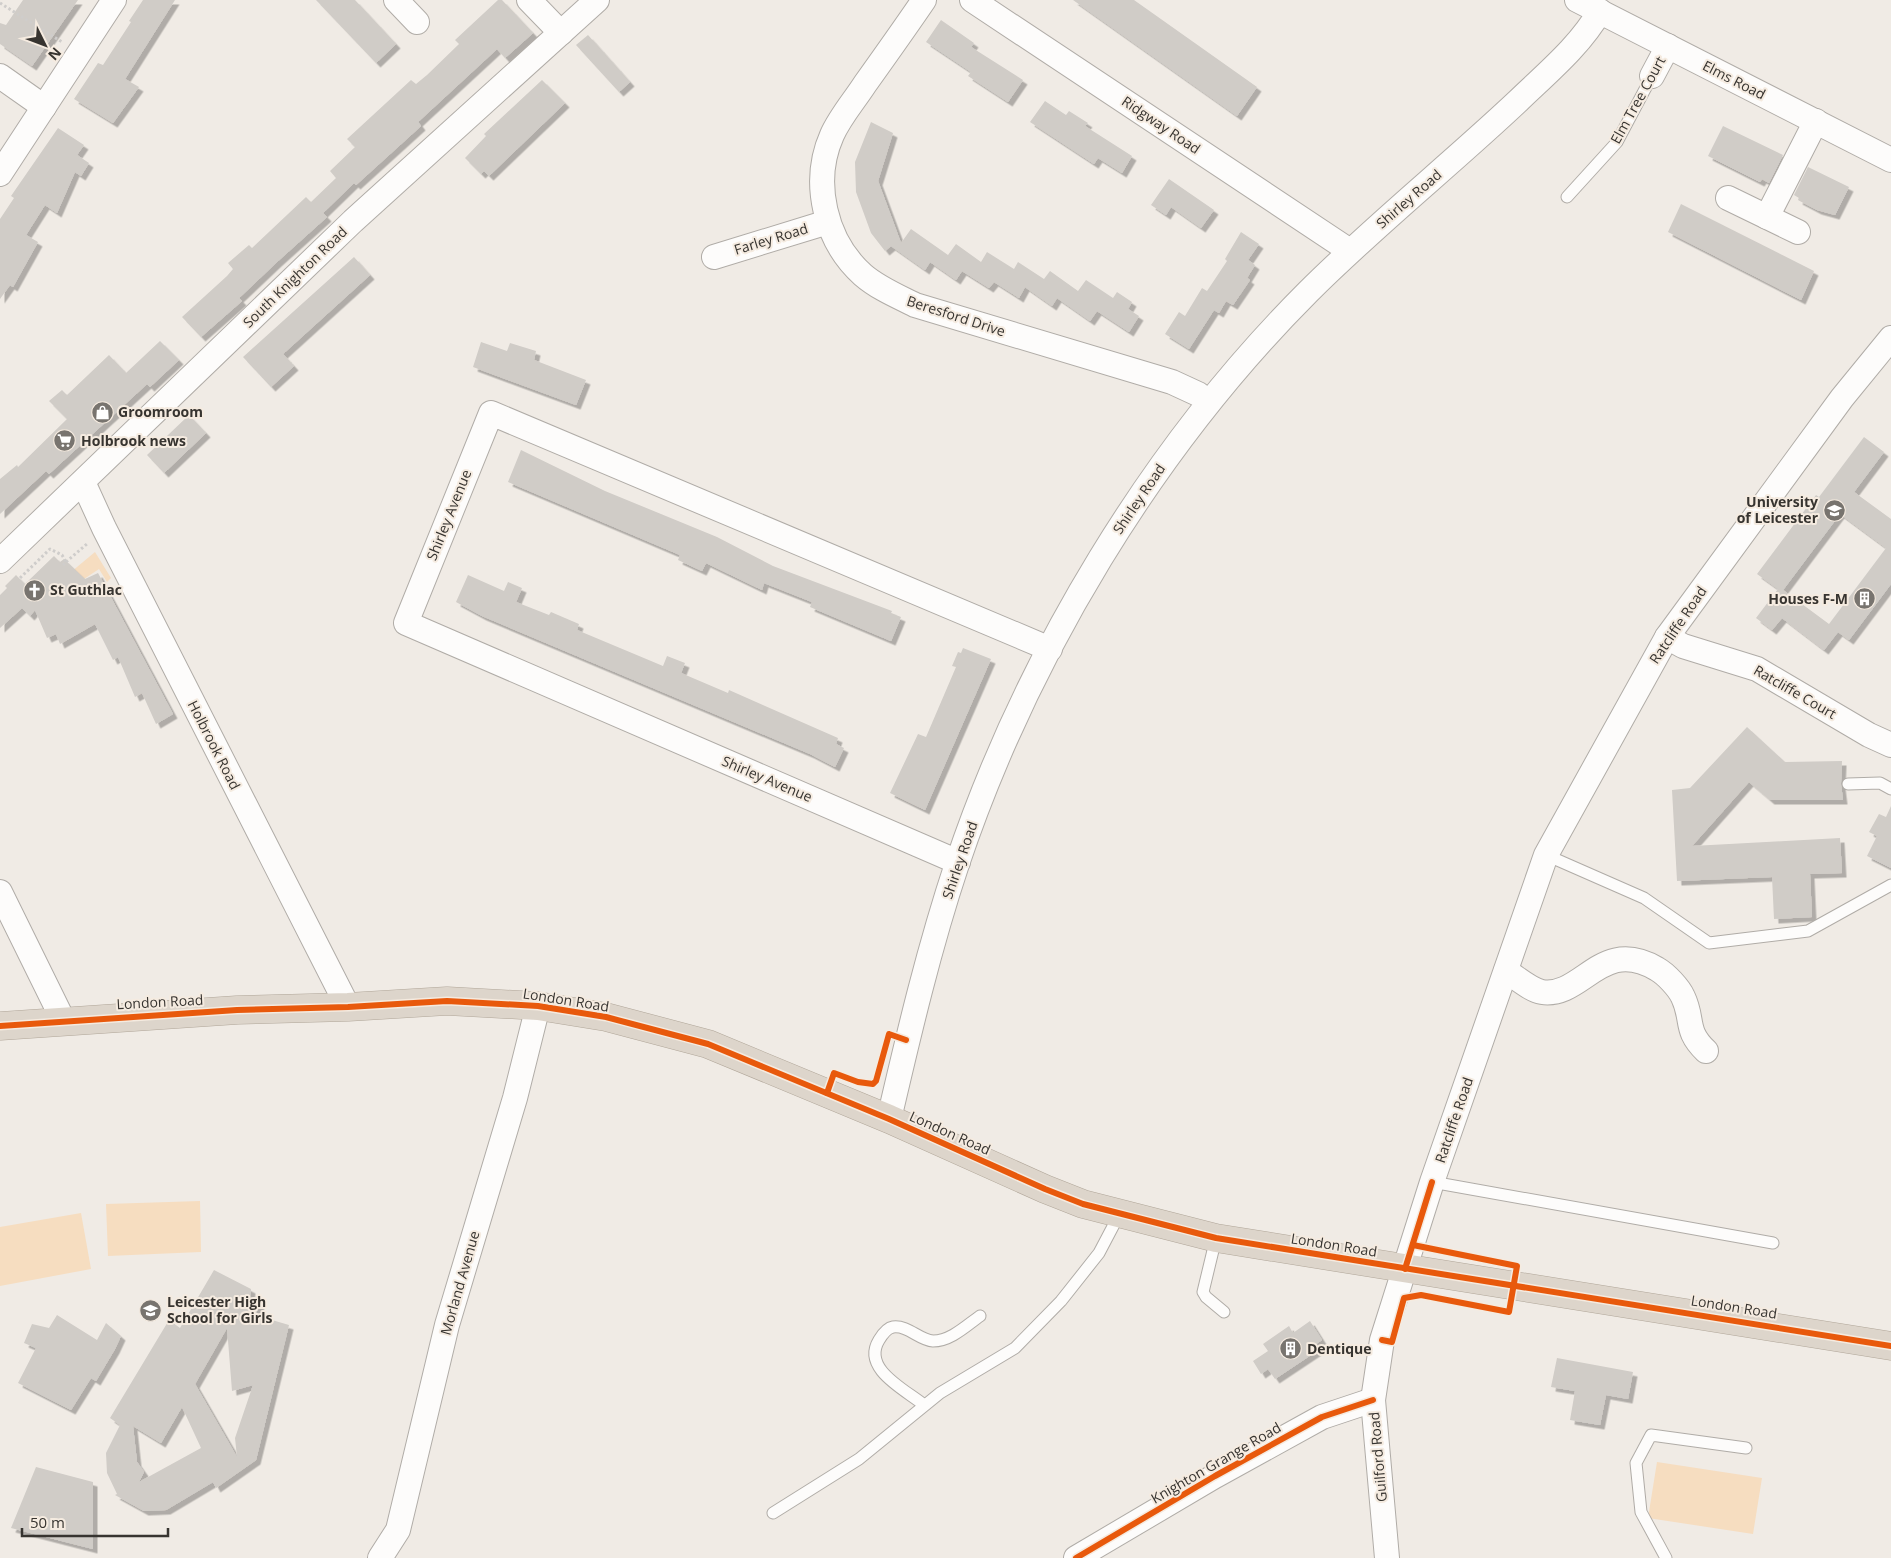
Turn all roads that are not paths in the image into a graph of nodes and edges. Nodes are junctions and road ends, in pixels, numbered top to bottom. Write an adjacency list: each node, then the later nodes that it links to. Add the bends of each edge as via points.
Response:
1 (114, 0): 14 (street)
2 (529, 0): 10 (street)
3 (597, 0): 10 (street, South Knighton Road)
4 (924, 0): 21 (street, Beresford Drive, via 832,136 824,165 823,192)
5 (972, 0): 23 (street, Ridgway Road)
6 (1577, 0): 8 (street, Elms Road)
7 (401, 2): 9 (street)
8 (1600, 11): 11 (street, Elms Road); 23 (street, Shirley Road, via 1591,26 1554,66)
9 (418, 22)
10 (561, 33): 27 (street, South Knighton Road, via 354,221)
11 (1668, 46): 13 (street, Elm Tree Court); 15 (street, Elms Road)
12 (0, 76): 14 (street)
13 (1652, 76): 18 (lane, Elm Tree Court, via 1617,142)
14 (44, 107): 17 (street)
15 (1816, 121): 16 (street, Elms Road); 20 (street)
16 (1891, 160)
17 (0, 174)
18 (1567, 197)
19 (1728, 198): 20 (street)
20 (1767, 217): 22 (street)
21 (828, 222): 24 (street, Farley Road); 26 (street, Beresford Drive, via 844,254 863,275 886,291 916,305 1172,382)
22 (1798, 232)
23 (1350, 251): 26 (street, Shirley Road, via 1269,331)
24 (714, 257)
25 (1891, 338): 29 (street, Ratcliffe Road, via 1842,398)
26 (1208, 402): 30 (street, Shirley Road, via 1123,521)
27 (83, 482): 28 (street, South Knighton Road); 40 (street, Holbrook Road)
28 (0, 561)
29 (1667, 637): 31 (street, Ratcliffe Court, via 1683,646 1758,669 1869,736); 34 (street, Ratcliffe Road)
30 (1050, 650): 35 (street, Shirley Road, via 999,755); 35 (street, Shirley Avenue, via 491,413 406,622)
31 (1891, 745)
32 (1848, 784): 33 (lane, via 1880,783)
33 (1891, 789)
34 (1546, 855): 36 (lane, via 1644,898 1709,944 1808,931); 38 (street, Ratcliffe Road)
35 (958, 862): 44 (street, Shirley Road, via 906,1040)
36 (1891, 885)
37 (0, 892): 41 (street)
38 (1506, 971): 43 (street, via 1540,992 1553,992 1613,960 1631,960 1658,969 1683,996 1690,1028 1696,1042); 45 (street, Ratcliffe Road)
39 (538, 1006): 40 (highway, London Road, via 447,1000); 44 (highway, London Road, via 606,1017 708,1044); 57 (street, Morland Avenue, via 447,1325 398,1530)
40 (348, 1007): 41 (highway, London Road)
41 (63, 1020): 42 (highway, London Road)
42 (0, 1026)
43 (1706, 1051)
44 (889, 1119): 46 (highway, London Road, via 1045,1189)
45 (1432, 1182): 48 (lane); 49 (street, Ratcliffe Road)
46 (1119, 1215): 47 (highway, London Road); 54 (lane, via 1099,1252 1027,1338)
47 (1216, 1238): 49 (highway, London Road); 50 (lane, via 1203,1292)
48 (1773, 1243)
49 (1405, 1269): 52 (highway, London Road); 53 (street, Guilford Road, via 1382,1340)
50 (1224, 1312)
51 (980, 1316): 54 (lane, via 945,1339 932,1341 907,1329 894,1327 879,1340 874,1353 877,1364)
52 (1891, 1346)
53 (1373, 1400): 58 (street, Knighton Grange Road, via 1322,1417); 59 (street, Guilford Road)
54 (924, 1405): 56 (lane, via 859,1459)
55 (1746, 1448): 60 (lane, via 1651,1435 1636,1463 1641,1512)
56 (773, 1513)
57 (380, 1558)
58 (1076, 1558)
59 (1387, 1558)
60 (1666, 1558)

